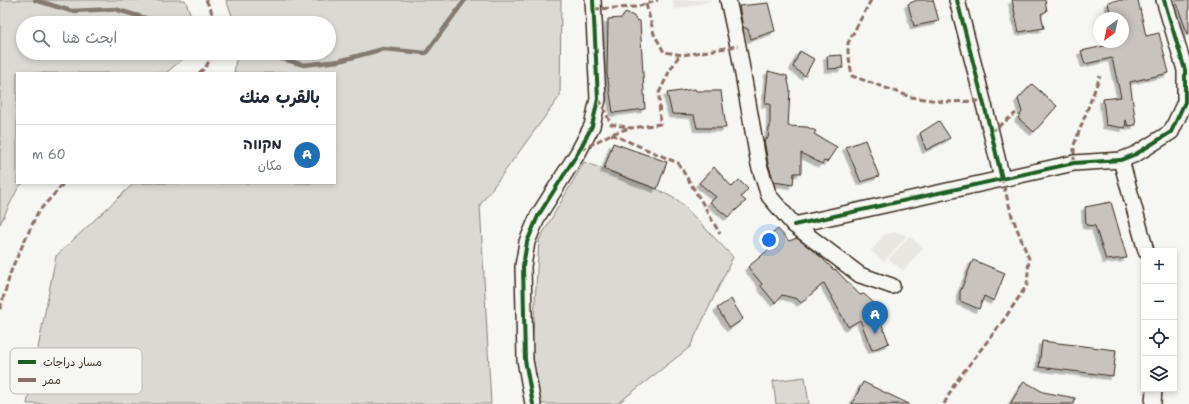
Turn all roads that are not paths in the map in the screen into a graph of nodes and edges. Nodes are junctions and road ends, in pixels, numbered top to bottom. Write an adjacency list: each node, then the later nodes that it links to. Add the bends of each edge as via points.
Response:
1 (593, 0): 11 (street, via 598,98 592,126 538,216 527,242 523,266 525,360)
2 (728, 0): 7 (street, via 759,165 769,196)
3 (957, 0): 6 (street)
4 (1164, 0): 5 (street, via 1185,70 1185,102 1171,132 1136,154)
5 (1121, 160): 6 (street, via 1074,163); 8 (street)
6 (1002, 179): 7 (street)
7 (794, 225): 9 (street, via 860,275)
8 (1145, 248)
9 (892, 286)
10 (1154, 392): 12 (street)
11 (533, 404)
12 (1153, 404)

